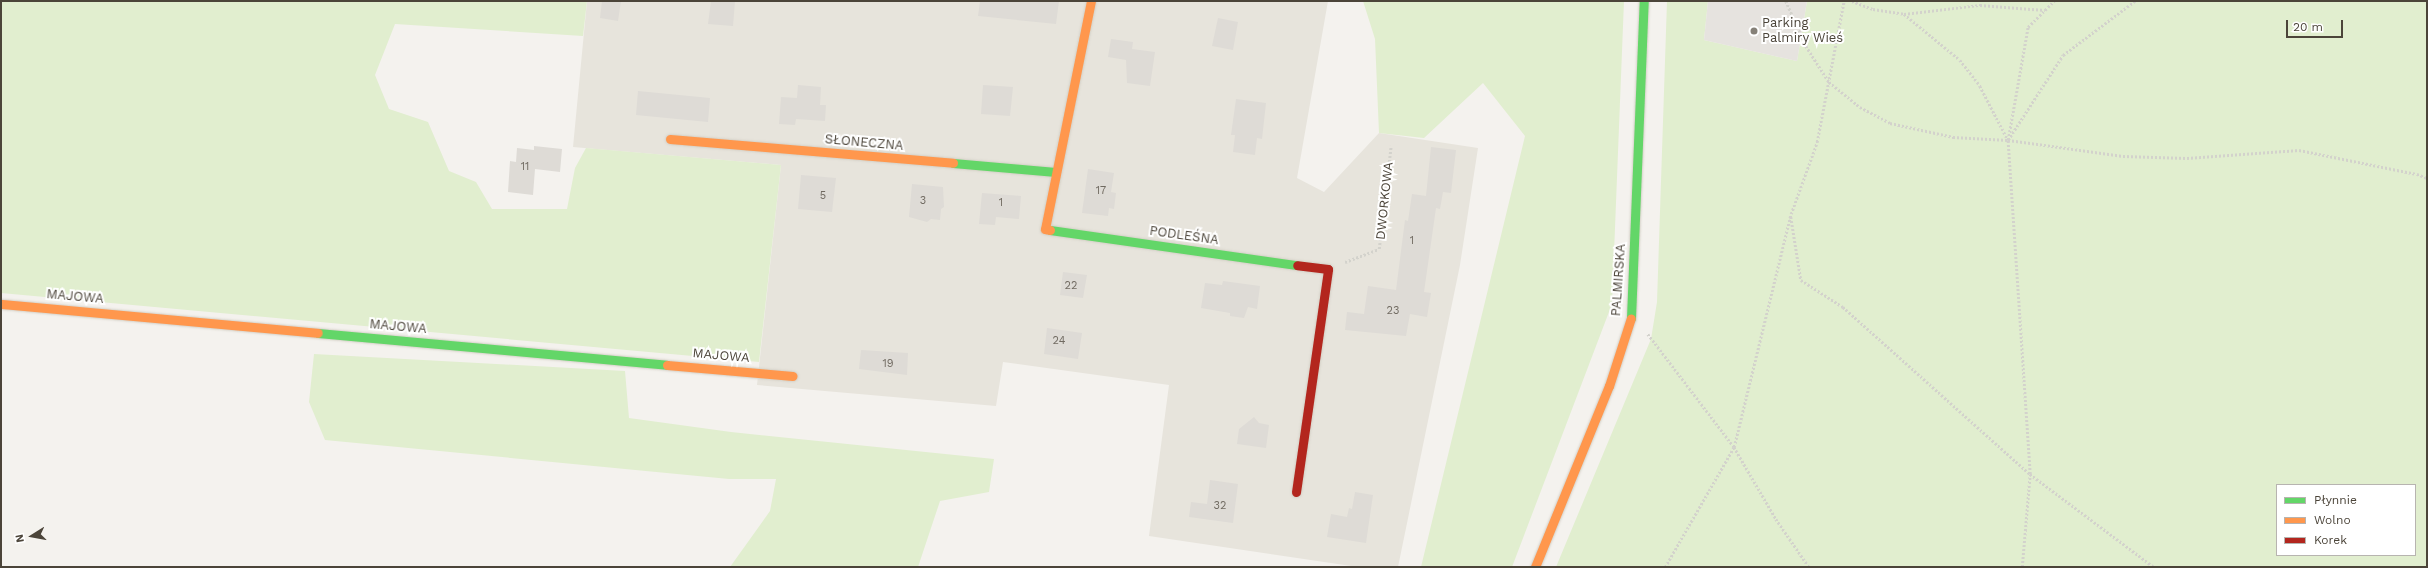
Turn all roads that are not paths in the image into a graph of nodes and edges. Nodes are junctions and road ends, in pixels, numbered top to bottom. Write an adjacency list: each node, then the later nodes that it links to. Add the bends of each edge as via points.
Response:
1 (1091, 1): 4 (street, PODLEŚNA)
2 (1644, 1): 8 (street, PALMIRSKA, via 1633,312 1609,386)
3 (670, 139): 4 (street, SŁONECZNA)
4 (1056, 172): 7 (street, PODLEŚNA, via 1045,229 1328,269)
5 (1, 304): 6 (street, MAJOWA)
6 (793, 376)
7 (1296, 492)
8 (1535, 567)

